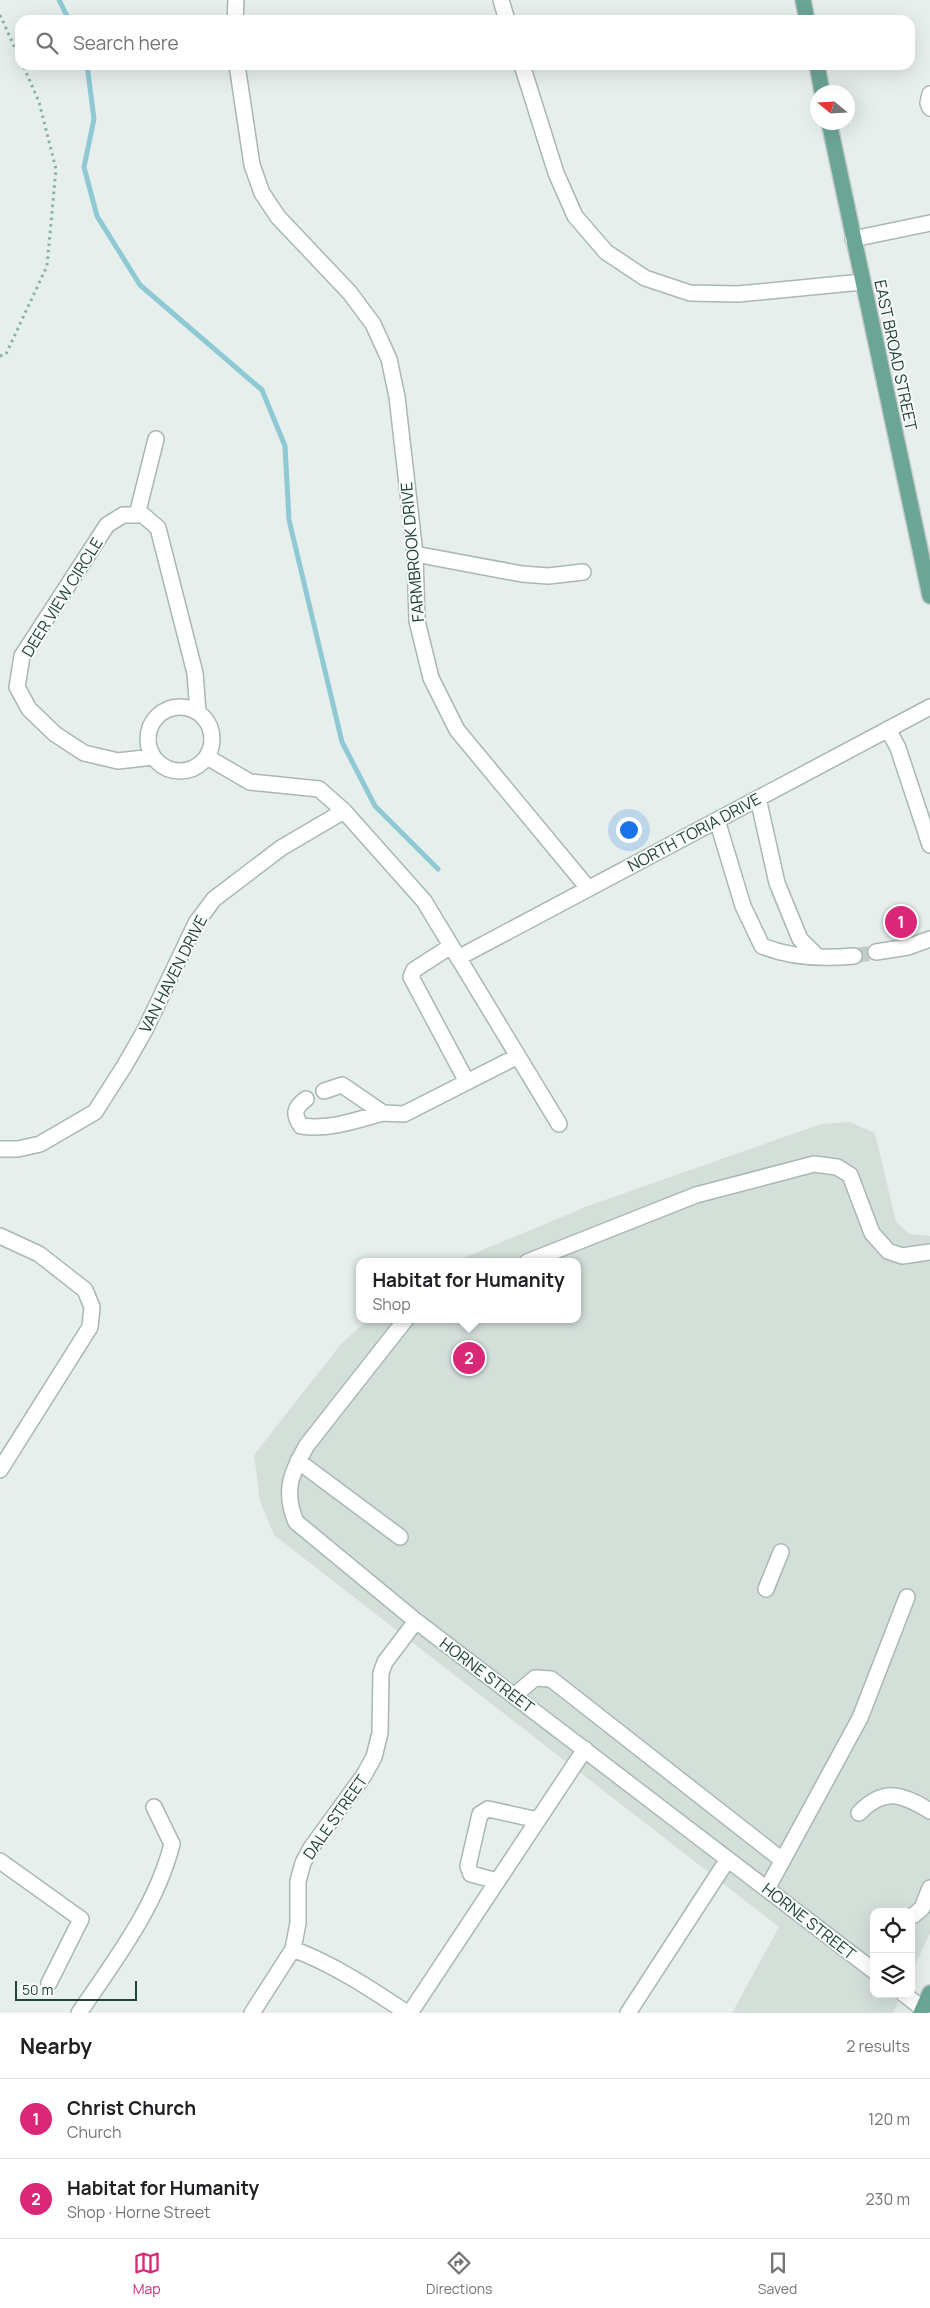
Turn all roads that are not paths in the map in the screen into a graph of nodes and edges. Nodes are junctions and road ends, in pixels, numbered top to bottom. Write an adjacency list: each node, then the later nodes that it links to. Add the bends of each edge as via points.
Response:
1 (236, 0): 4 (street)
2 (501, 0): 5 (street)
3 (803, 0): 6 (main road)
4 (235, 15)
5 (506, 15)
6 (806, 15)
7 (238, 70): 19 (street, FARMBROOK DRIVE, via 252,165 262,193 278,217 350,293 373,324 389,359 397,397)
8 (524, 70): 16 (street, via 556,173 575,216 606,252 645,278 690,293 738,294)
9 (817, 70): 10 (main road)
10 (820, 85)
11 (930, 94): 12 (street)
12 (930, 108)
13 (831, 130): 15 (main road, EAST BROAD STREET)
14 (930, 223): 15 (street)
15 (854, 239): 16 (main road, EAST BROAD STREET)
16 (862, 282): 21 (main road, EAST BROAD STREET)
17 (156, 439): 18 (street)
18 (137, 515): 23 (street, via 143,514 158,528 195,673); 26 (street, DEER VIEW CIRCLE, via 123,515 107,525 22,656 17,687 29,708 55,734 84,752 118,761)
19 (415, 554): 20 (street, via 531,575); 31 (street, FARMBROOK DRIVE, via 417,621 431,678 457,730)
20 (583, 572)
21 (930, 596)
22 (930, 707): 24 (street, NORTH TORIA DRIVE)
23 (198, 712): 25 (street, via 212,733 212,746); 26 (street, via 174,707 153,721 148,733)
24 (888, 729): 27 (street, NORTH TORIA DRIVE); 30 (street, via 898,748)
25 (207, 757): 26 (street, via 198,767 186,771 173,771); 28 (street, via 250,782 319,789)
26 (153, 758)
27 (758, 798): 29 (street, NORTH TORIA DRIVE); 35 (street, via 777,883 800,939)
28 (344, 811): 33 (street, via 424,901); 43 (street, VAN HAVEN DRIVE, via 281,848 214,899 196,924 145,1030 95,1112 40,1144)
29 (717, 820): 31 (street, NORTH TORIA DRIVE); 35 (street, via 743,906 762,946 776,952)
30 (930, 846)
31 (588, 888): 33 (street, NORTH TORIA DRIVE)
32 (930, 939): 34 (street, via 908,947)
33 (454, 952): 37 (street); 38 (street, NORTH TORIA DRIVE, via 414,970 411,977)
34 (876, 952)
35 (817, 956): 36 (street)
36 (854, 956)
37 (518, 1056): 38 (street); 42 (street)
38 (467, 1082): 41 (street, via 404,1114)
39 (324, 1091): 41 (street, via 342,1085)
40 (306, 1099): 41 (street, via 295,1111 295,1118 301,1126 338,1125)
41 (383, 1113)
42 (559, 1124)
43 (0, 1149)
44 (0, 1236): 49 (street, via 39,1254 86,1290 92,1307 90,1328)
45 (930, 1252): 46 (street, via 902,1256 888,1251 872,1233 850,1175 837,1167 814,1164 696,1194)
46 (537, 1258)
47 (403, 1323): 48 (street, HORNE STREET, via 307,1445)
48 (298, 1461): 50 (street); 54 (street, HORNE STREET, via 289,1490 289,1506 296,1522)
49 (0, 1470)
50 (400, 1537)
51 (781, 1552): 52 (street)
52 (766, 1589)
53 (907, 1597): 62 (street, via 860,1718)
54 (416, 1621): 55 (street, HORNE STREET); 68 (street, DALE STREET, via 380,1673 380,1733 374,1757 310,1848 303,1863 298,1881 298,1923)
55 (515, 1695): 56 (street, HORNE STREET); 62 (street, via 534,1678 551,1679)
56 (585, 1749): 60 (street); 61 (street, HORNE STREET)
57 (154, 1807): 74 (street, via 172,1844 168,1863 157,1891 135,1929)
58 (930, 1811): 59 (street, via 891,1795 870,1801)
59 (859, 1813)
60 (538, 1820): 64 (street); 64 (street, via 488,1809 480,1814 468,1866 471,1874)
61 (728, 1859): 66 (street, HORNE STREET); 77 (street)
62 (782, 1860): 66 (street)
63 (0, 1861): 70 (street, via 81,1919)
64 (497, 1881): 76 (street)
65 (930, 1888): 67 (street, via 922,1908)
66 (767, 1889): 69 (street, HORNE STREET)
67 (915, 1914)
68 (293, 1949): 75 (street, DALE STREET); 76 (street, via 319,1959)
69 (870, 1968)
70 (49, 1983)
71 (930, 1993): 73 (main road)
72 (908, 1998): 73 (street)
73 (922, 2011)
74 (79, 2013)
75 (252, 2013)
76 (409, 2013)
77 (628, 2013)

